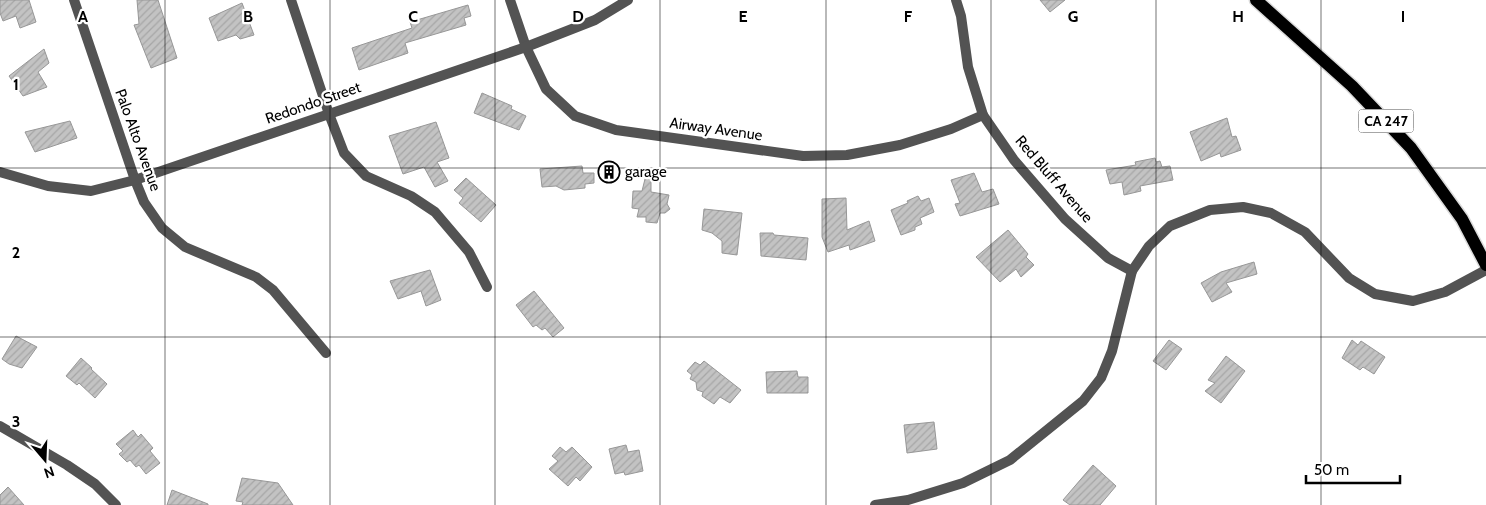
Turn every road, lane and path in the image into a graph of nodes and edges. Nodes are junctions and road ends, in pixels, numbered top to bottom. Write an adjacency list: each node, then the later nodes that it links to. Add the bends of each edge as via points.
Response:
1 (74, 0): 11 (street, Palo Alto Avenue)
2 (291, 0): 8 (street)
3 (510, 0): 7 (street, Airway Avenue)
4 (628, 0): 7 (street, Redondo Street, via 595,20)
5 (956, 0): 9 (street, Red Bluff Avenue, via 968,67)
6 (1256, 0): 12 (main road, CA 247, via 1352,86 1411,148 1462,219)
7 (526, 47): 8 (street, Redondo Street); 9 (street, Airway Avenue, via 546,89 576,116 616,130 804,156 847,155 900,145)
8 (329, 114): 11 (street, Redondo Street); 15 (street, via 344,153 366,176 411,196 435,212 469,252)
9 (983, 115): 14 (street, Red Bluff Avenue, via 1014,160 1065,219 1108,258)
10 (0, 172): 11 (street, Redondo Street, via 48,186 91,192)
11 (134, 180): 16 (street, Palo Alto Avenue, via 162,228 185,247 256,277 273,290)
12 (1486, 265)
13 (1486, 270): 14 (street, via 1445,292 1412,301 1375,294 1349,278 1305,232 1271,213 1243,207 1210,210 1170,226 1149,246)
14 (1132, 271): 19 (street, via 1112,352 1101,378 1083,401 1002,464 963,483 908,500)
15 (487, 287)
16 (326, 353)
17 (0, 426): 18 (street, via 88,479)
18 (116, 505)
19 (875, 505)

